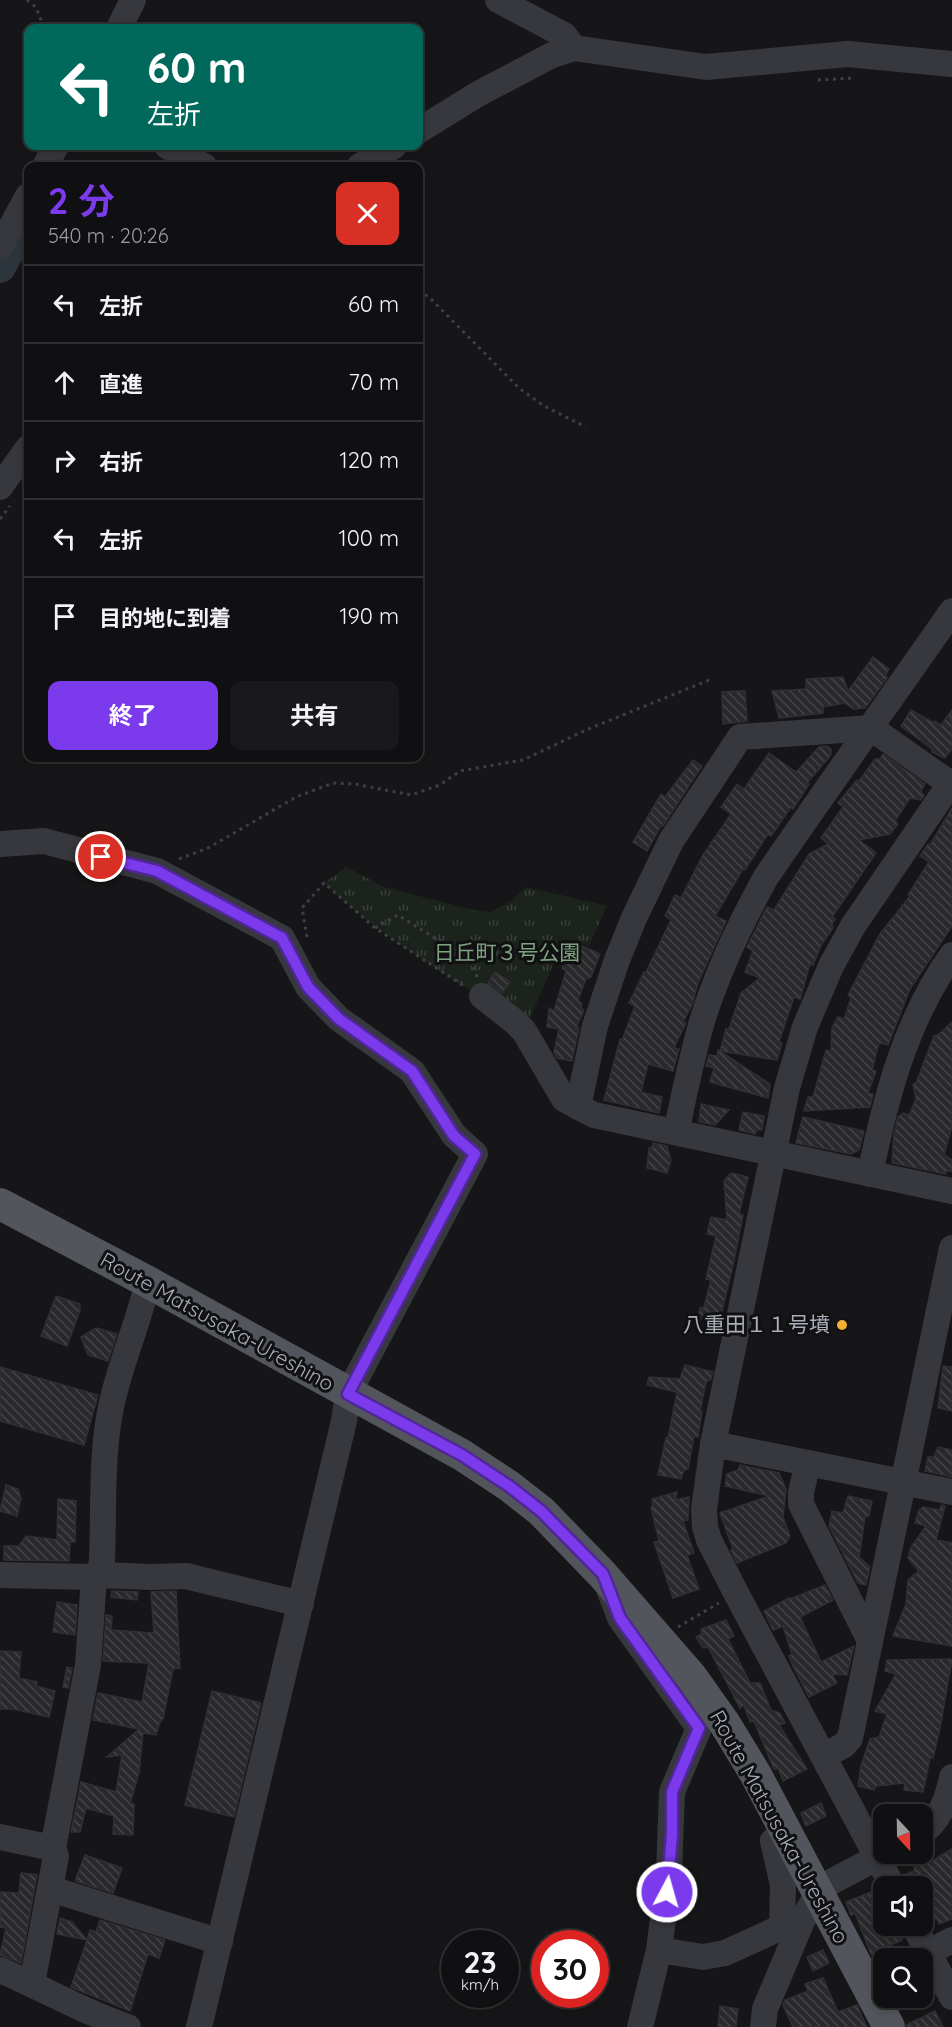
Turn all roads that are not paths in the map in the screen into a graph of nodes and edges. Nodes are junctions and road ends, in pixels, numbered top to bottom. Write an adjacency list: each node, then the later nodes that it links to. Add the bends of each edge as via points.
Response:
1 (134, 0): 3 (street)
2 (498, 0): 4 (street, via 564,35)
3 (121, 24)
4 (574, 48): 5 (street, via 706,67 848,54); 6 (street, via 510,77)
5 (952, 64)
6 (423, 127)
7 (174, 150): 9 (street)
8 (387, 150): 10 (street)
9 (197, 162)
10 (367, 162)
11 (24, 203): 12 (street)
12 (0, 247)
13 (24, 454): 14 (street)
14 (0, 487)
15 (952, 611): 16 (street)
16 (871, 728): 17 (street); 21 (street, via 740,736 671,841 634,918 595,1026); 22 (street, via 766,877 743,920 701,1024)
17 (951, 783): 23 (street, via 853,926 831,966 796,1053)
18 (0, 844): 29 (street, via 44,841 157,871 282,938 308,987 339,1019 412,1071 454,1136 475,1154)
19 (952, 955): 24 (street, via 931,986 906,1042 883,1113)
20 (482, 996): 21 (street, via 524,1031 564,1099)
21 (578, 1107): 22 (street, via 594,1115)
22 (676, 1132): 23 (street)
23 (773, 1153): 24 (street); 30 (street)
24 (870, 1174): 25 (street)
25 (952, 1191)
26 (0, 1204): 28 (main road, Route Matsusaka-Ureshino)
27 (952, 1248): 32 (street)
28 (148, 1282): 29 (main road, Route Matsusaka-Ureshino); 36 (street, via 111,1408 102,1560)
29 (348, 1394): 34 (main road, Route Matsusaka-Ureshino, via 462,1455 509,1486 541,1511); 37 (street)
30 (713, 1444): 31 (street); 39 (street, via 705,1488 705,1527)
31 (808, 1463): 32 (street); 38 (street, via 801,1504)
32 (903, 1481): 33 (street); 38 (street)
33 (952, 1492)
34 (603, 1574): 42 (main road, Route Matsusaka-Ureshino, via 691,1676 718,1714); 51 (street, via 620,1618 699,1728 672,1792 669,1873)
35 (0, 1575): 36 (street)
36 (97, 1576): 37 (street, via 186,1576); 45 (street, via 88,1665)
37 (301, 1604): 50 (street)
38 (870, 1641): 39 (street, via 850,1738)
39 (824, 1756): 44 (street)
40 (952, 1777): 41 (street)
41 (933, 1823)
42 (786, 1832): 48 (main road, Route Matsusaka-Ureshino); 51 (street, via 773,1841 783,1885 783,1927 725,1953 703,1957)
43 (0, 1837): 45 (street)
44 (873, 1843)
45 (53, 1848): 47 (street, via 56,1856)
46 (873, 1859): 48 (street)
47 (51, 1889): 50 (street); 55 (street)
48 (818, 1893): 57 (street, via 802,1921); 61 (main road, Route Matsusaka-Ureshino)
49 (952, 1940): 52 (street)
50 (220, 1942): 59 (street)
51 (659, 1950): 60 (street)
52 (933, 1951)
53 (933, 1961): 56 (street)
54 (0, 1970): 55 (street)
55 (30, 1982): 58 (street)
56 (952, 1998)
57 (767, 2021)
58 (128, 2027)
59 (199, 2027)
60 (640, 2027)
61 (889, 2027)

